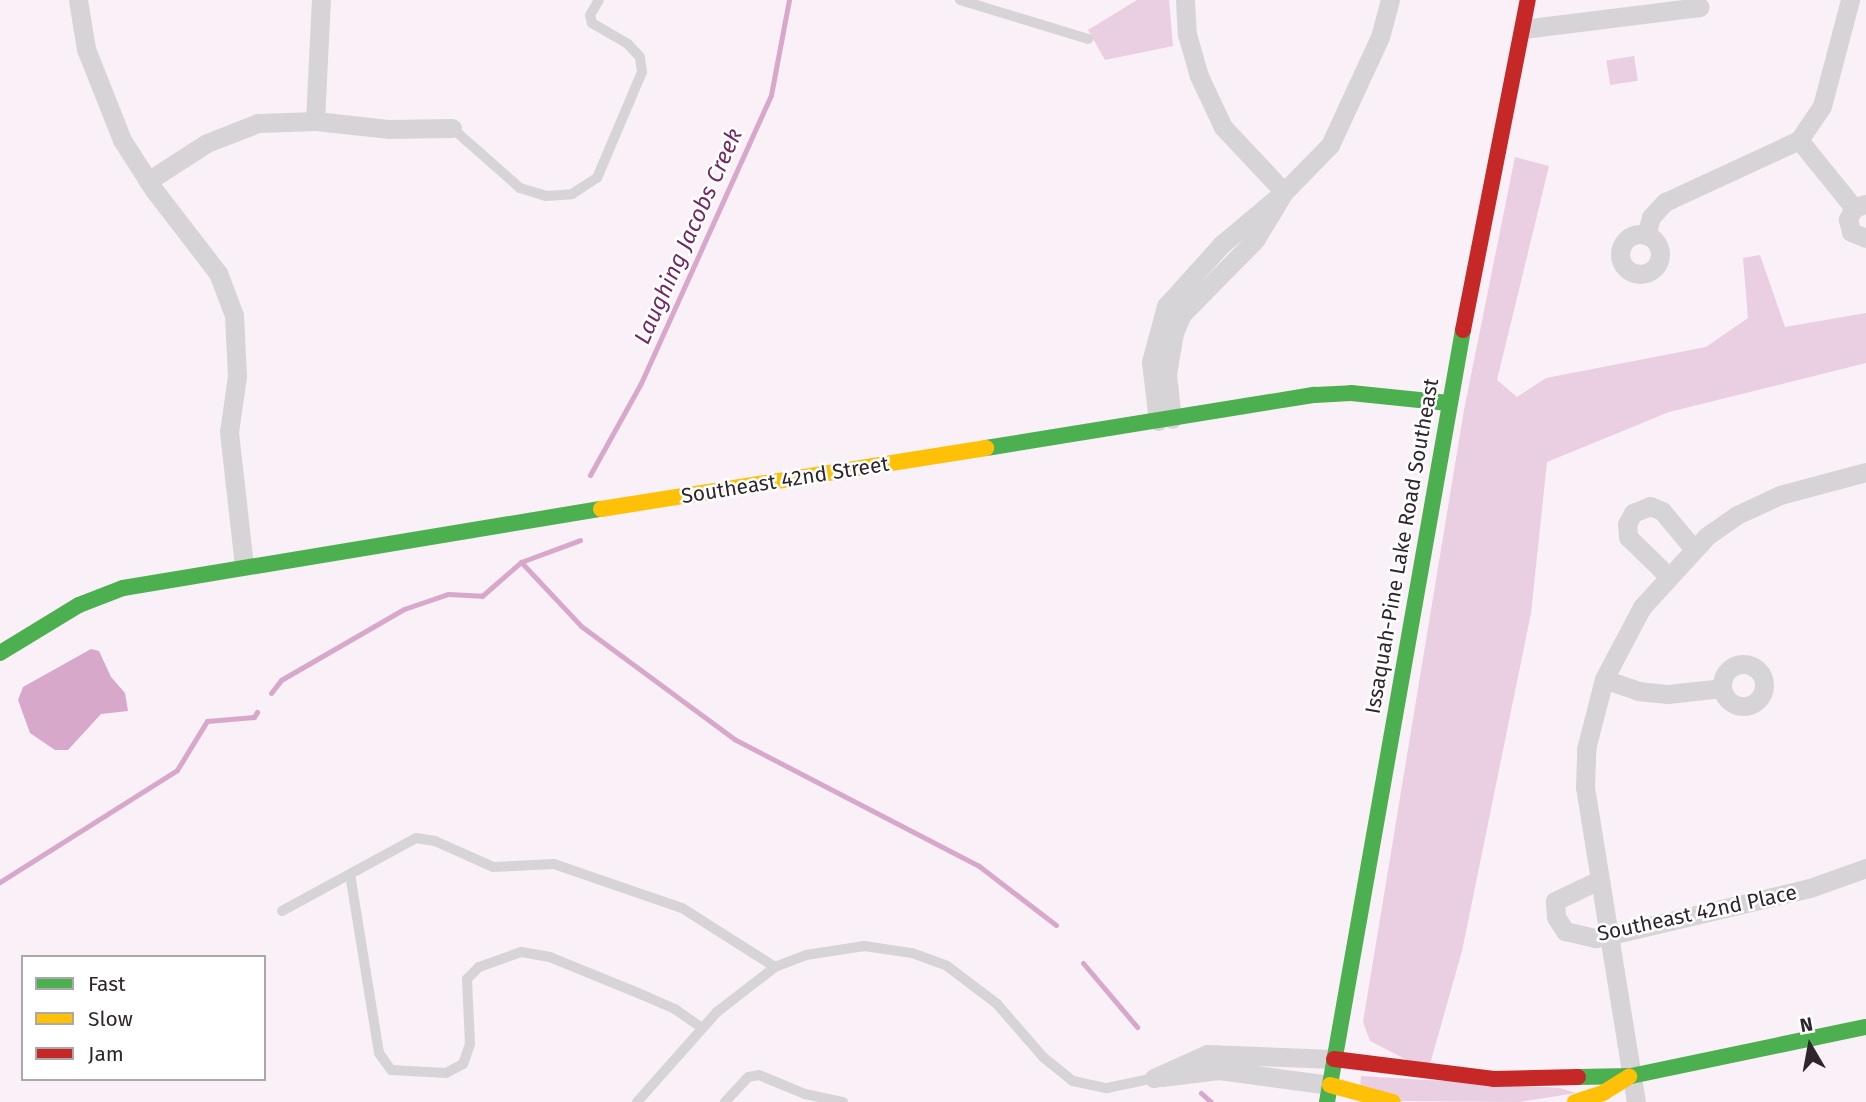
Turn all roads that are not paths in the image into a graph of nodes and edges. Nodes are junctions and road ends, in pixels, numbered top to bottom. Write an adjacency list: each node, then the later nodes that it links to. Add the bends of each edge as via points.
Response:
1 (78, 0): 15 (street, via 86,49 101,94)
2 (321, 0): 12 (street)
3 (598, 0): 13 (lane, via 590,15 592,23 628,44 640,57 642,72 597,178 572,194 546,195 520,188)
4 (960, 0): 11 (lane)
5 (1185, 0): 16 (street, via 1187,34 1199,76 1223,127)
6 (1390, 0): 16 (street, via 1380,37 1330,145)
7 (1528, 0): 10 (street, Issaquah-Pine Lake Road Southeast)
8 (1850, 0): 14 (street, via 1822,106)
9 (1700, 7): 10 (street)
10 (1523, 29): 20 (street, Issaquah-Pine Lake Road Southeast)
11 (1088, 39)
12 (315, 121): 13 (street, via 388,129); 15 (street, via 258,123 237,129)
13 (452, 128)
14 (1799, 140): 17 (street); 18 (street, via 1665,202 1651,218)
15 (148, 181): 24 (street, via 218,274 234,315 237,376 229,432)
16 (1284, 192): 21 (street, via 1222,244 1166,306 1151,362)
17 (1860, 206): 19 (street, via 1848,226 1856,237)
18 (1646, 235)
19 (1866, 239)
20 (1448, 403): 21 (street, Southeast 42nd Street, via 1351,393 1315,395); 37 (street, Issaquah-Pine Lake Road Southeast)
21 (1165, 420): 24 (street, Southeast 42nd Street)
22 (1866, 472): 23 (street, via 1780,495 1737,514)
23 (1687, 554): 25 (street); 25 (street, via 1662,510 1650,506 1633,513 1627,524 1628,537)
24 (244, 566): 26 (street, Southeast 42nd Street, via 122,588 79,605)
25 (1667, 575): 27 (street, via 1637,616)
26 (0, 653)
27 (1604, 679): 28 (street, via 1638,691 1668,694); 31 (street, via 1586,762)
28 (1722, 688)
29 (1866, 868): 33 (street, Southeast 42nd Place, via 1810,888)
30 (350, 874): 32 (lane); 34 (lane, via 416,838 435,841 493,867 554,864 682,908); 36 (lane, via 379,1053 391,1070 446,1073 463,1064 470,1044 467,979 479,967 520,953 550,957 638,993 675,1009)
31 (1599, 880): 33 (street); 33 (street, Southeast 42nd Place, via 1561,896 1554,908 1565,931 1597,938)
32 (282, 911)
33 (1611, 935): 38 (street)
34 (775, 967): 36 (lane); 39 (lane, via 836,948 864,946 912,953 947,966 978,987 1043,1057 1073,1081 1107,1088)
35 (1866, 1027): 38 (street)
36 (702, 1028): 41 (lane)
37 (1334, 1059): 38 (street, via 1494,1079); 39 (street, via 1207,1054); 40 (street, Issaquah-Pine Lake Road Southeast)
38 (1638, 1074): 45 (street); 46 (street); 47 (street)
39 (1154, 1078): 40 (street, via 1219,1070 1290,1081)
40 (1329, 1094): 44 (street)
41 (638, 1102)
42 (724, 1102): 43 (lane, via 748,1077 759,1074 805,1094)
43 (843, 1102)
44 (1393, 1102)
45 (1575, 1102)
46 (1636, 1102)
47 (1649, 1102)

